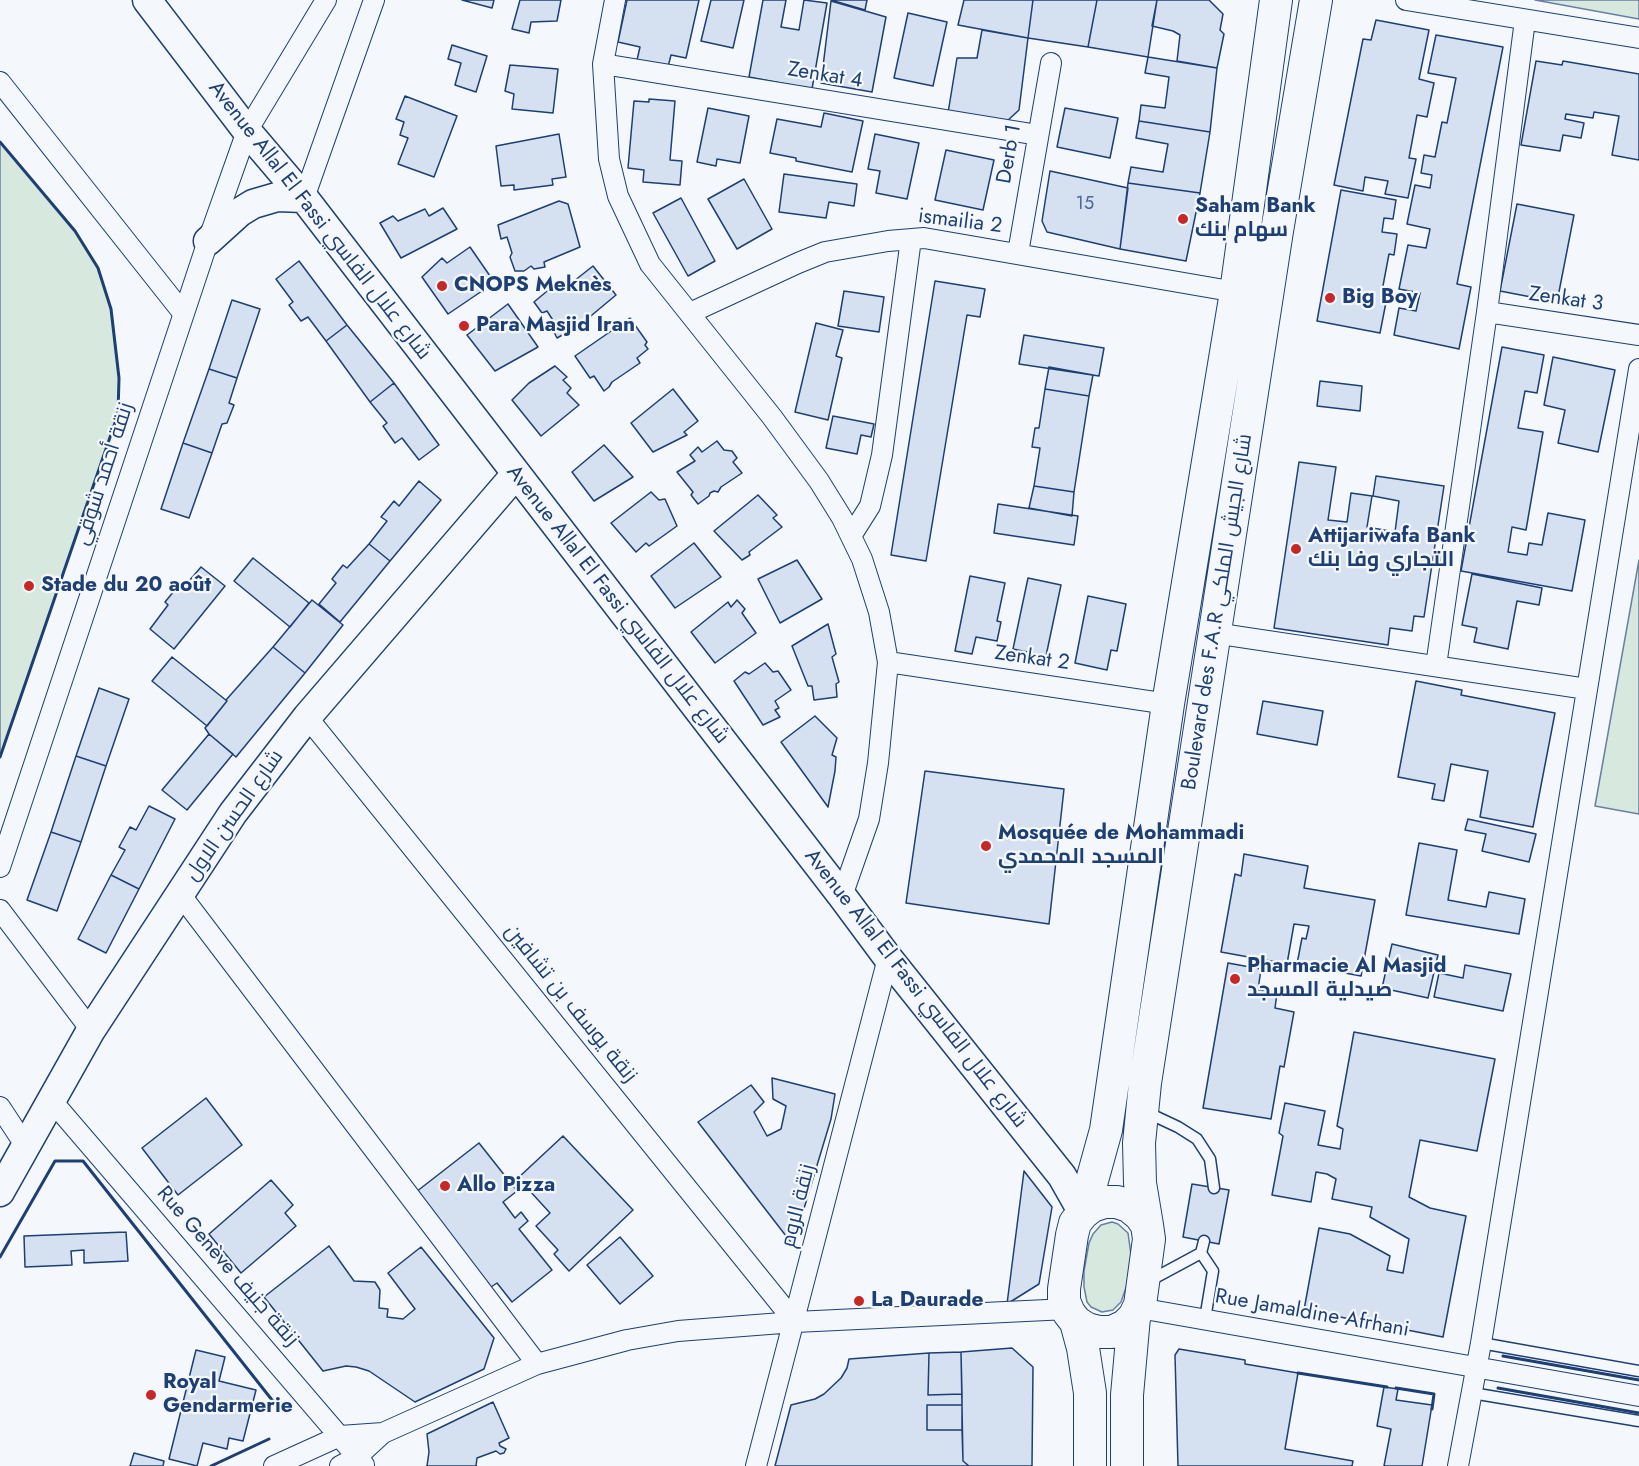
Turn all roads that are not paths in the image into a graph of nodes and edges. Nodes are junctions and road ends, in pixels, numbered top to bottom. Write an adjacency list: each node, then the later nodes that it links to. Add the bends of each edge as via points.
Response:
1 (147, 0): 13 (street, Avenue Allal El Fassi شارع علال الفاسي)
2 (326, 0): 13 (street, زنقة أحمد شوقي)
3 (374, 0): 15 (street)
4 (615, 0): 11 (street)
5 (1276, 0): 19 (main road, Boulevard des F.A.R شارع الجيش الملكي)
6 (1316, 0): 27 (main road, Boulevard des F.A.R شارع الجيش الملكي)
7 (1406, 0): 8 (street)
8 (1525, 20): 9 (street); 20 (street)
9 (1639, 38)
10 (1051, 63): 14 (street, Derb 1)
11 (603, 64): 14 (street, Zenkat 4); 21 (street, via 605,124 618,196 650,264)
12 (0, 82): 22 (street)
13 (247, 130): 15 (street, Avenue Allal El Fassi شارع علال الفاسي); 17 (street, زنقة أحمد شوقي)
14 (1038, 135): 18 (street, Derb 1)
15 (304, 198): 17 (street, via 277,196 253,204); 25 (street, Avenue Allal El Fassi شارع علال الفاسي)
16 (911, 239): 18 (street, ismailia 2); 21 (street, ismailia 2, via 825,252); 26 (street, via 882,455 870,506)
17 (208, 241): 22 (street, زنقة أحمد شوقي)
18 (1018, 253): 19 (street, ismailia 2)
19 (1236, 292): 31 (main road, Boulevard des F.A.R شارع الجيش الملكي)
20 (1487, 312): 23 (street, Zenkat 3); 29 (street)
21 (690, 313): 26 (street, via 819,481)
22 (183, 314): 33 (street, زنقة أحمد شوقي)
23 (1639, 335)
24 (1639, 369): 30 (street)
25 (516, 474): 32 (street, شارع الحسن الاول); 35 (street, Avenue Allal El Fassi شارع علال الفاسي)
26 (851, 536): 28 (street, via 879,612)
27 (1214, 633): 29 (street); 41 (main road, Boulevard des F.A.R شارع الجيش الملكي)
28 (888, 662): 31 (street, Zenkat 2); 35 (street, via 869,819)
29 (1436, 666): 30 (street)
30 (1587, 689): 53 (street)
31 (1168, 704): 45 (main road, Boulevard des F.A.R شارع الجيش الملكي, via 1106,1130)
32 (307, 717): 34 (street, شارع الحسن الاول, via 234,813); 52 (street, زنقة يوسف بن تشافين)
33 (0, 867)
34 (180, 894): 38 (street, شارع الحسن الاول); 54 (street)
35 (842, 896): 37 (street, Avenue Allal El Fassi شارع علال الفاسي)
36 (0, 910): 38 (street)
37 (888, 958): 45 (street, Avenue Allal El Fassi شارع علال الفاسي, via 1062,1176); 52 (street, زنقة الروم)
38 (91, 1030): 39 (street, شارع الحسن الاول)
39 (52, 1101): 42 (street, شارع الحسن الاول); 61 (street, Rue Genève زنقة جنيف)
40 (0, 1107): 42 (street)
41 (1142, 1110): 43 (lane, via 1197,1139 1210,1159); 46 (main road, Boulevard des F.A.R شارع الجيش الملكي, via 1140,1183)
42 (25, 1145): 44 (street, شارع الحسن الاول)
43 (1214, 1188)
44 (0, 1192)
45 (1083, 1213): 46 (main road, via 1104,1202 1117,1202 1129,1206); 50 (main road, Boulevard des F.A.R شارع الجيش الملكي, via 1072,1235 1064,1288 1064,1301)
46 (1147, 1226): 49 (main road, Boulevard des F.A.R شارع الجيش الملكي, via 1149,1239)
47 (1204, 1241): 48 (lane)
48 (1201, 1253): 49 (lane); 51 (lane, via 1213,1271)
49 (1139, 1303): 50 (main road, via 1125,1326 1112,1332 1087,1329); 51 (street, Rue Jamaldine Afrhani); 66 (main road, Boulevard des F.A.R شارع الجيش الملكي, via 1127,1395)
50 (1072, 1316): 52 (street); 65 (main road, Boulevard des F.A.R شارع الجيش الملكي, via 1083,1348 1090,1392)
51 (1205, 1319): 55 (street, Rue Jamaldine Afrhani)
52 (795, 1322): 54 (street, via 678,1331); 64 (street, زنقة الروم)
53 (1481, 1343): 55 (street); 56 (lane)
54 (537, 1364): 60 (street)
55 (1476, 1369): 57 (street); 58 (street, Rue Jamaldine Afrhani)
56 (1639, 1371)
57 (1472, 1393): 59 (lane); 67 (street)
58 (1639, 1396)
59 (1639, 1421)
60 (383, 1433): 61 (street); 62 (street)
61 (340, 1436): 62 (street, Rue Genève زنقة جنيف); 63 (street)
62 (354, 1463)
63 (274, 1466)
64 (756, 1466)
65 (1090, 1466)
66 (1127, 1466)
67 (1458, 1466)

